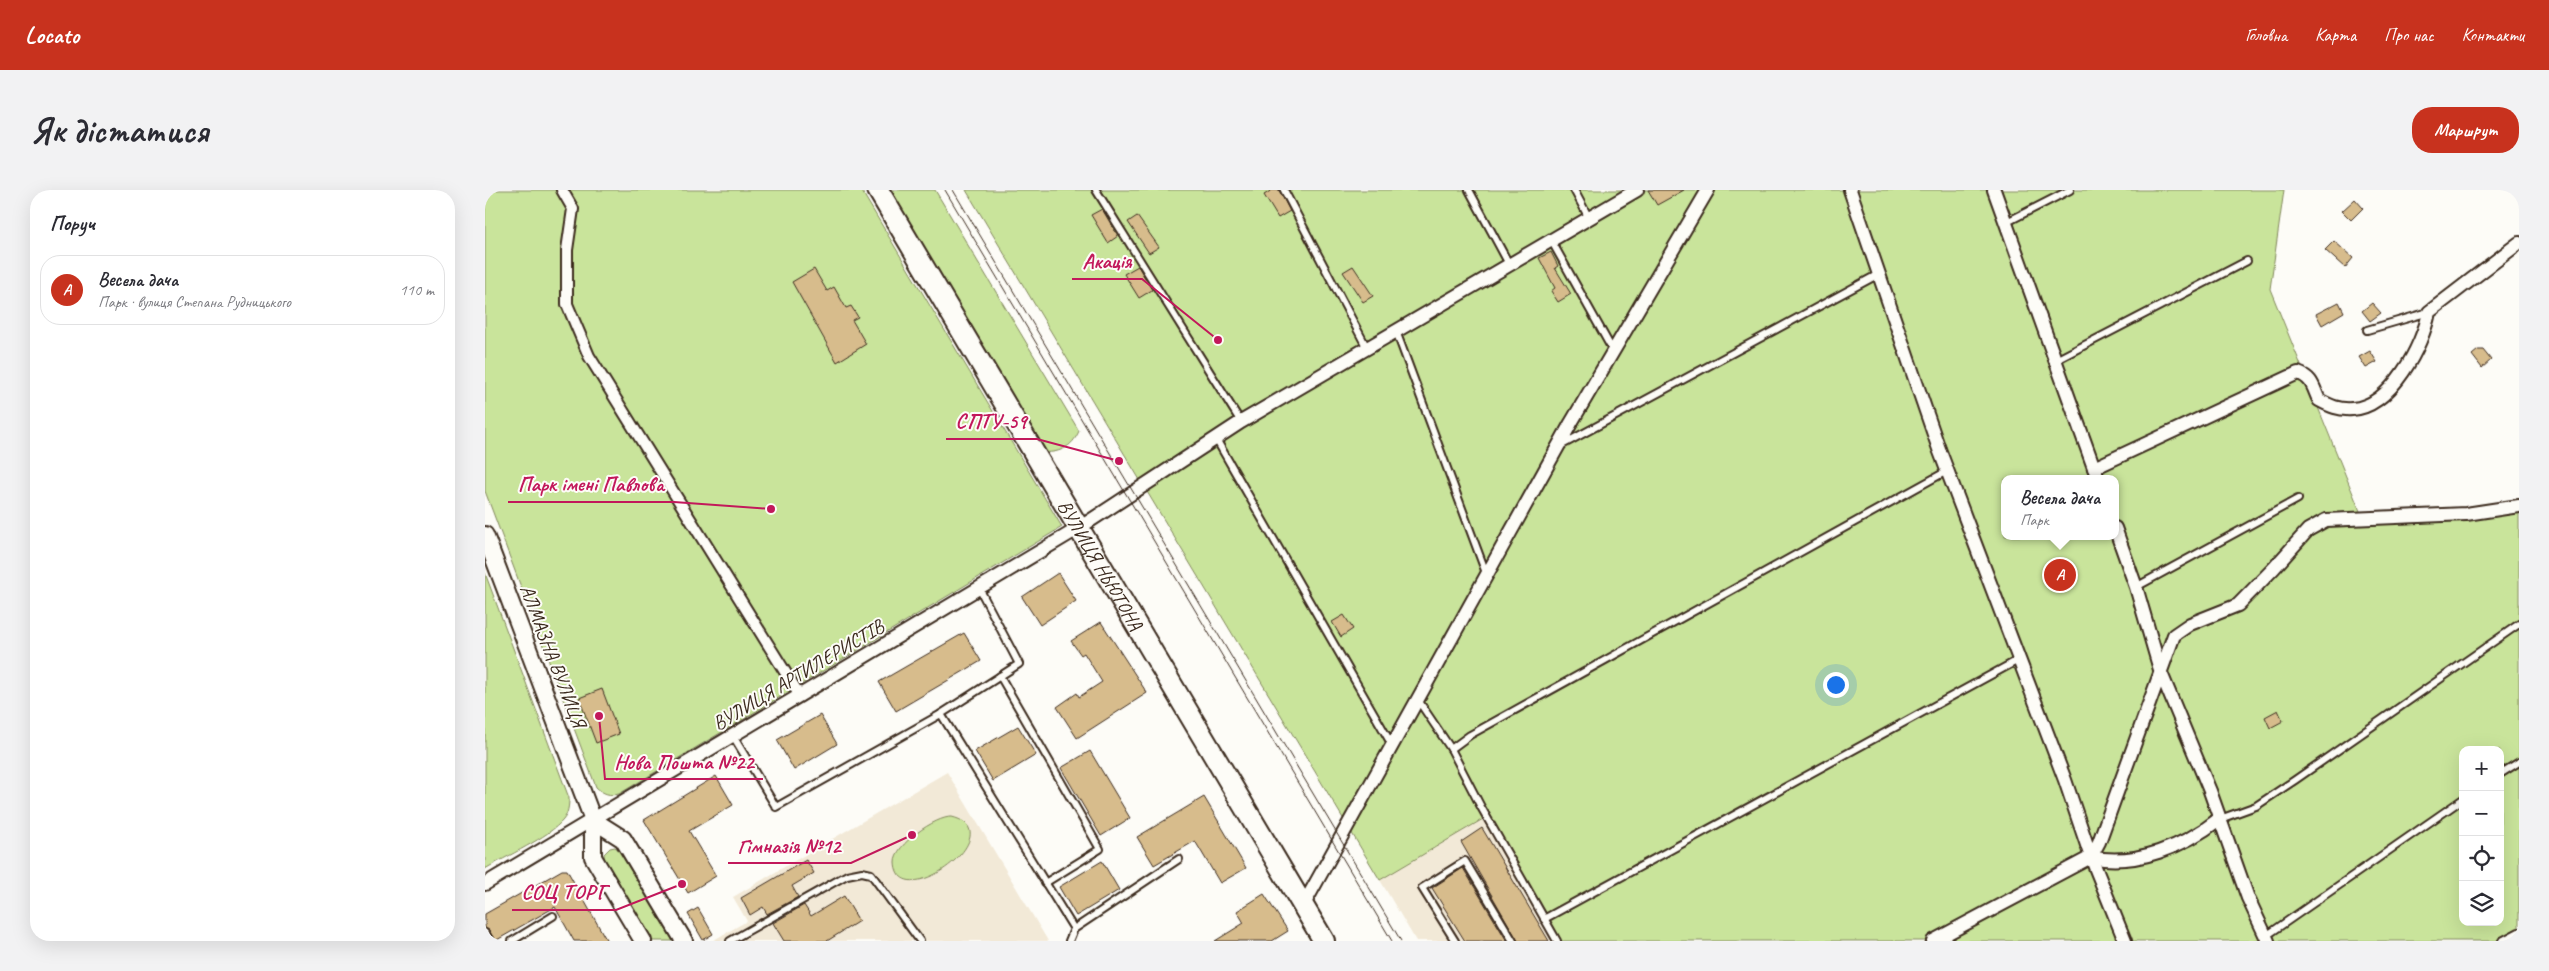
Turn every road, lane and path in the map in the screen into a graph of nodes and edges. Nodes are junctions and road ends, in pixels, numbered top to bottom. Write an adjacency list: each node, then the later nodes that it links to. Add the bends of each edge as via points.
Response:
1 (562, 190): 42 (street, via 573,209 567,250 567,304 589,356)
2 (878, 190): 32 (main road, ВУЛИЦЯ НЬЮТОНА)
3 (1096, 190): 25 (lane)
4 (1284, 190): 22 (lane)
5 (1469, 190): 17 (lane)
6 (1574, 190): 12 (lane)
7 (1637, 190): 12 (street, ВУЛИЦЯ АРТИЛЕРИСТІВ)
8 (1708, 190): 23 (street)
9 (1850, 190): 18 (street)
10 (1993, 190): 13 (street)
11 (2070, 190): 13 (lane)
12 (1589, 218): 14 (street, ВУЛИЦЯ АРТИЛЕРИСТІВ)
13 (2005, 223): 24 (street)
14 (1551, 240): 17 (street, ВУЛИЦЯ АРТИЛЕРИСТІВ); 23 (lane)
15 (2519, 243): 19 (street)
16 (2247, 261): 24 (lane)
17 (1509, 264): 21 (street, ВУЛИЦЯ АРТИЛЕРИСТІВ)
18 (1877, 275): 27 (lane); 28 (street)
19 (2429, 312): 20 (lane); 29 (street, via 2425,333 2396,383 2364,406 2337,408 2319,400 2312,381 2298,374)
20 (2367, 330)
21 (1395, 332): 22 (street, ВУЛИЦЯ АРТИЛЕРИСТІВ); 35 (lane)
22 (1367, 348): 25 (street, ВУЛИЦЯ АРТИЛЕРИСТІВ)
23 (1613, 351): 27 (street)
24 (2054, 361): 29 (street)
25 (1241, 422): 26 (street, ВУЛИЦЯ АРТИЛЕРИСТІВ)
26 (1217, 439): 32 (street, ВУЛИЦЯ АРТИЛЕРИСТІВ); 46 (lane)
27 (1557, 448): 35 (street)
28 (1947, 470): 39 (street); 47 (lane)
29 (2096, 473)
30 (2298, 499): 36 (lane)
31 (2519, 506): 40 (street, via 2466,514 2326,520 2308,530 2238,605 2190,624 2174,636)
32 (1079, 528): 37 (street, ВУЛИЦЯ АРТИЛЕРИСТІВ); 57 (main road, ВУЛИЦЯ НЬЮТОНА)
33 (485, 535): 52 (street, АЛМАЗНА ВУЛИЦЯ)
34 (2119, 539): 36 (street)
35 (1487, 574): 43 (street)
36 (2136, 587): 40 (street)
37 (979, 588): 41 (lane, via 1019,664); 42 (street, ВУЛИЦЯ АРТИЛЕРИСТІВ)
38 (2519, 624): 51 (lane, via 2288,786 2256,806)
39 (2019, 659): 53 (street); 59 (lane)
40 (2161, 673): 51 (street); 53 (street)
41 (1000, 676): 44 (lane); 55 (lane, via 1100,849)
42 (800, 696): 45 (street, ВУЛИЦЯ АРТИЛЕРИСТІВ)
43 (1417, 699): 46 (street); 47 (lane)
44 (941, 714): 45 (lane, via 775,807); 55 (lane)
45 (733, 736): 52 (street, ВУЛИЦЯ АРТИЛЕРИСТІВ)
46 (1392, 745): 57 (street)
47 (1451, 749): 59 (lane)
48 (2519, 762): 49 (lane)
49 (2504, 771)
50 (2459, 802): 63 (lane)
51 (2219, 819): 53 (street, via 2204,831 2155,853 2105,860); 63 (street, via 2248,898)
52 (593, 820): 56 (street, ВУЛИЦЯ АРТИЛЕРИСТІВ); 66 (street, АЛМАЗНА ВУЛИЦЯ, via 593,857); 67 (street, via 623,839)
53 (2091, 857): 75 (street); 76 (street)
54 (1179, 859): 60 (lane)
55 (1045, 883): 60 (lane)
56 (485, 884)
57 (1303, 906): 71 (main road, ВУЛИЦЯ НЬЮТОНА)
58 (553, 916): 65 (lane)
59 (1544, 919): 74 (lane)
60 (1074, 928): 70 (lane)
61 (2519, 932): 77 (lane)
62 (485, 933): 64 (lane)
63 (2267, 938)
64 (490, 941)
65 (512, 941)
66 (643, 941)
67 (684, 941)
68 (730, 941): 69 (lane, via 847,875 862,872 871,874)
69 (920, 941)
70 (1069, 941)
71 (1324, 941)
72 (1455, 941): 73 (lane, via 1422,888 1465,861)
73 (1513, 941)
74 (1557, 941)
75 (1933, 941)
76 (2125, 941)
77 (2502, 941)

